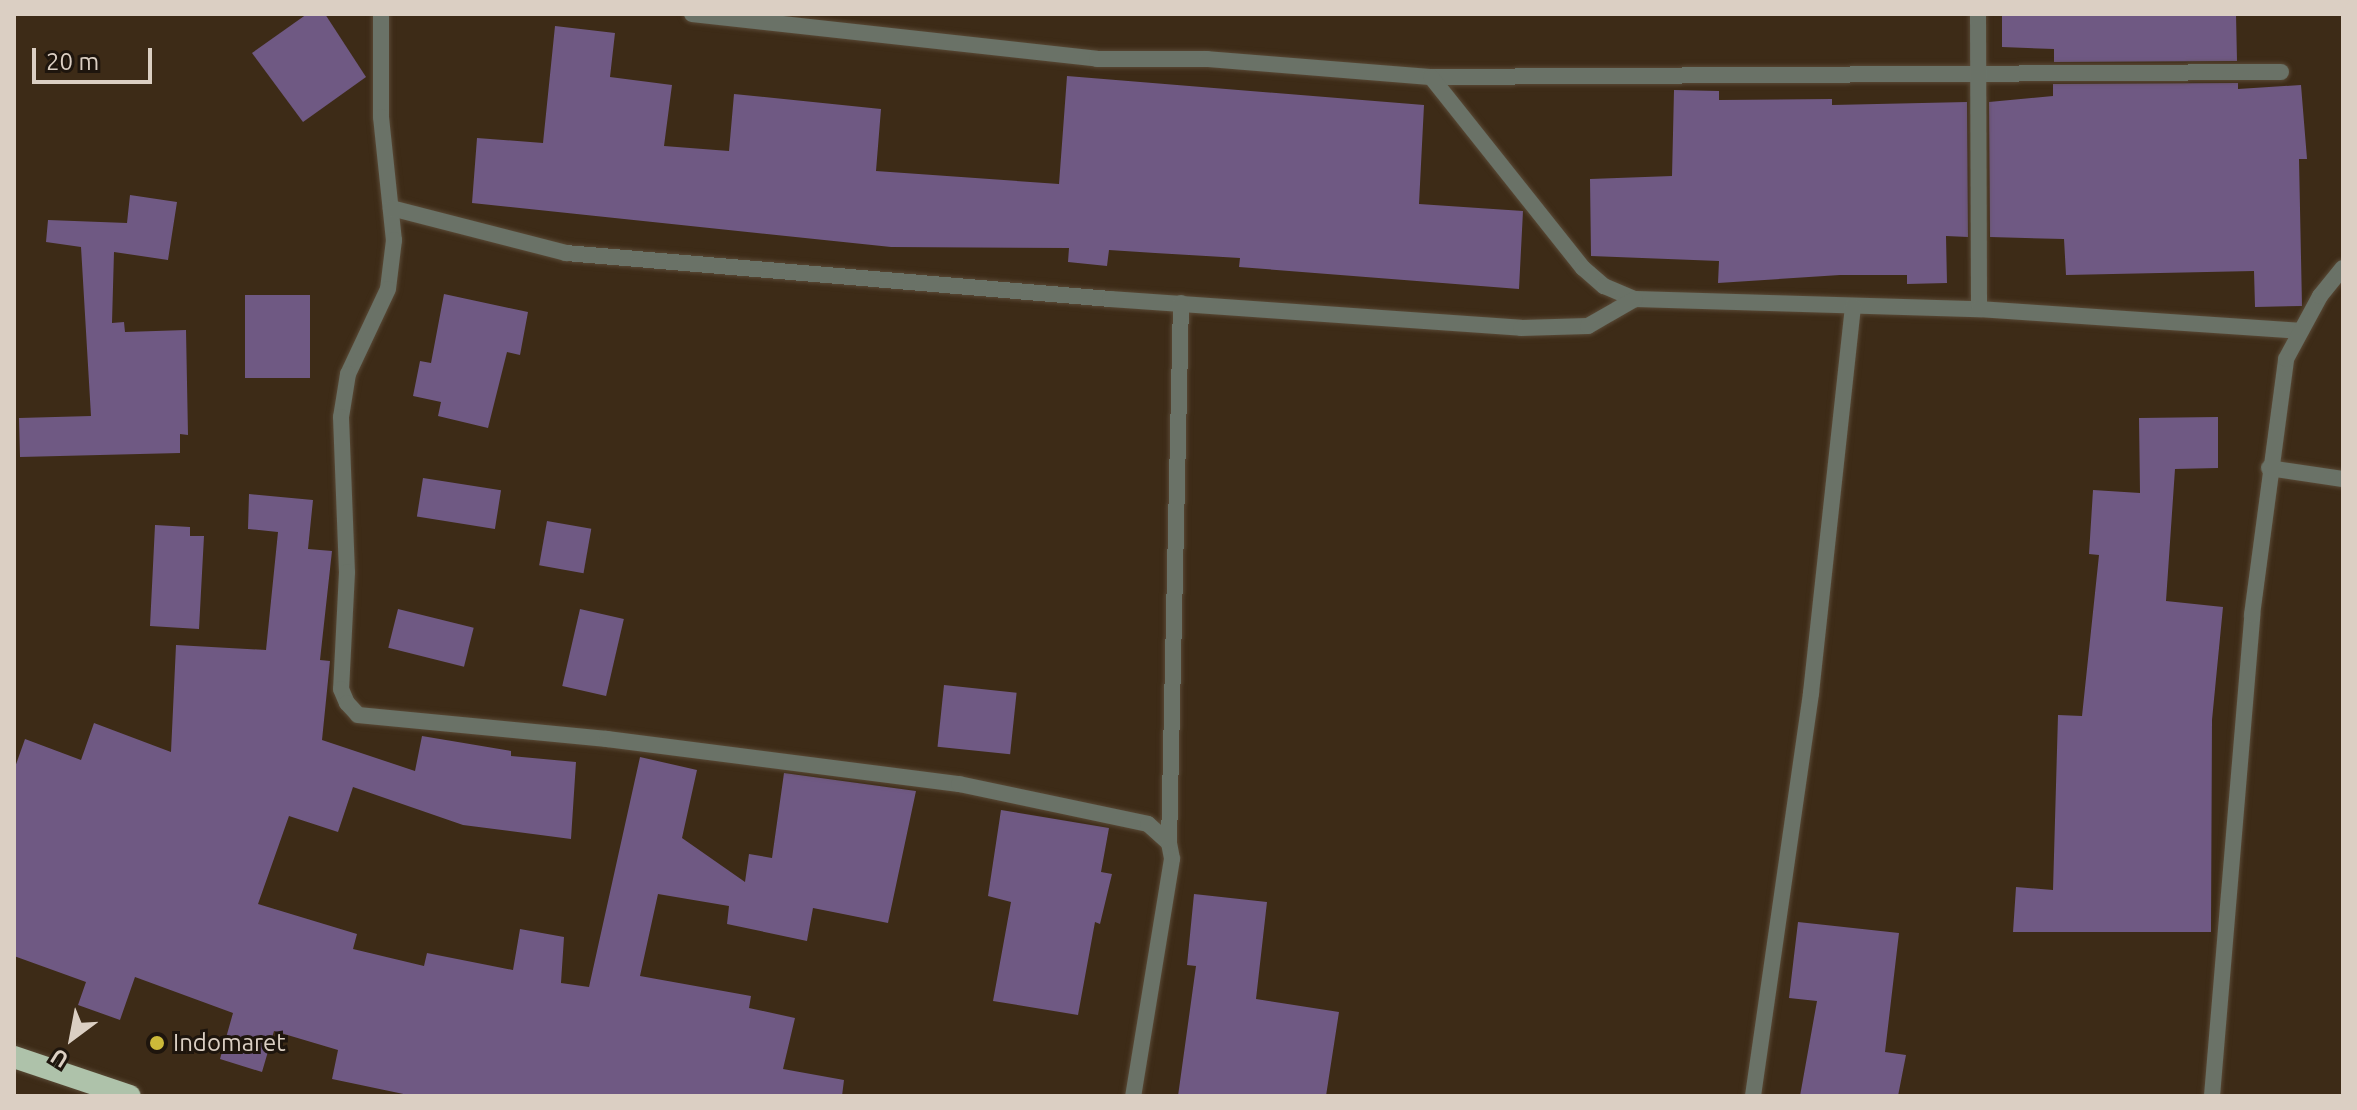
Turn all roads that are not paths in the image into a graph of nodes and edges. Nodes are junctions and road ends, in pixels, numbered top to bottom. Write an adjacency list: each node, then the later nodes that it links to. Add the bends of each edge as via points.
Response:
1 (381, 14): 7 (street, via 381,117)
2 (692, 14): 6 (street, via 1097,59 1207,59)
3 (1978, 14): 5 (street)
4 (2281, 72): 5 (street)
5 (1981, 73): 6 (street); 12 (street)
6 (1431, 77): 9 (street, via 1583,268)
7 (391, 208): 10 (street, via 566,253); 16 (street, via 388,289 348,374 341,417 347,572 341,689 358,715 607,739 959,784 1148,824)
8 (2343, 268): 13 (street)
9 (1635, 299): 10 (street, via 1588,326 1521,328); 11 (street)
10 (1181, 303): 16 (street)
11 (1853, 306): 12 (street); 20 (street, via 1811,693)
12 (1979, 309): 13 (street)
13 (2298, 331): 14 (street, via 2286,359)
14 (2269, 468): 15 (street); 21 (street)
15 (2343, 479)
16 (1169, 843): 19 (street, via 1172,859)
17 (14, 1057): 18 (highway)
18 (130, 1096)
19 (1133, 1096)
20 (1753, 1096)
21 (2212, 1096)

